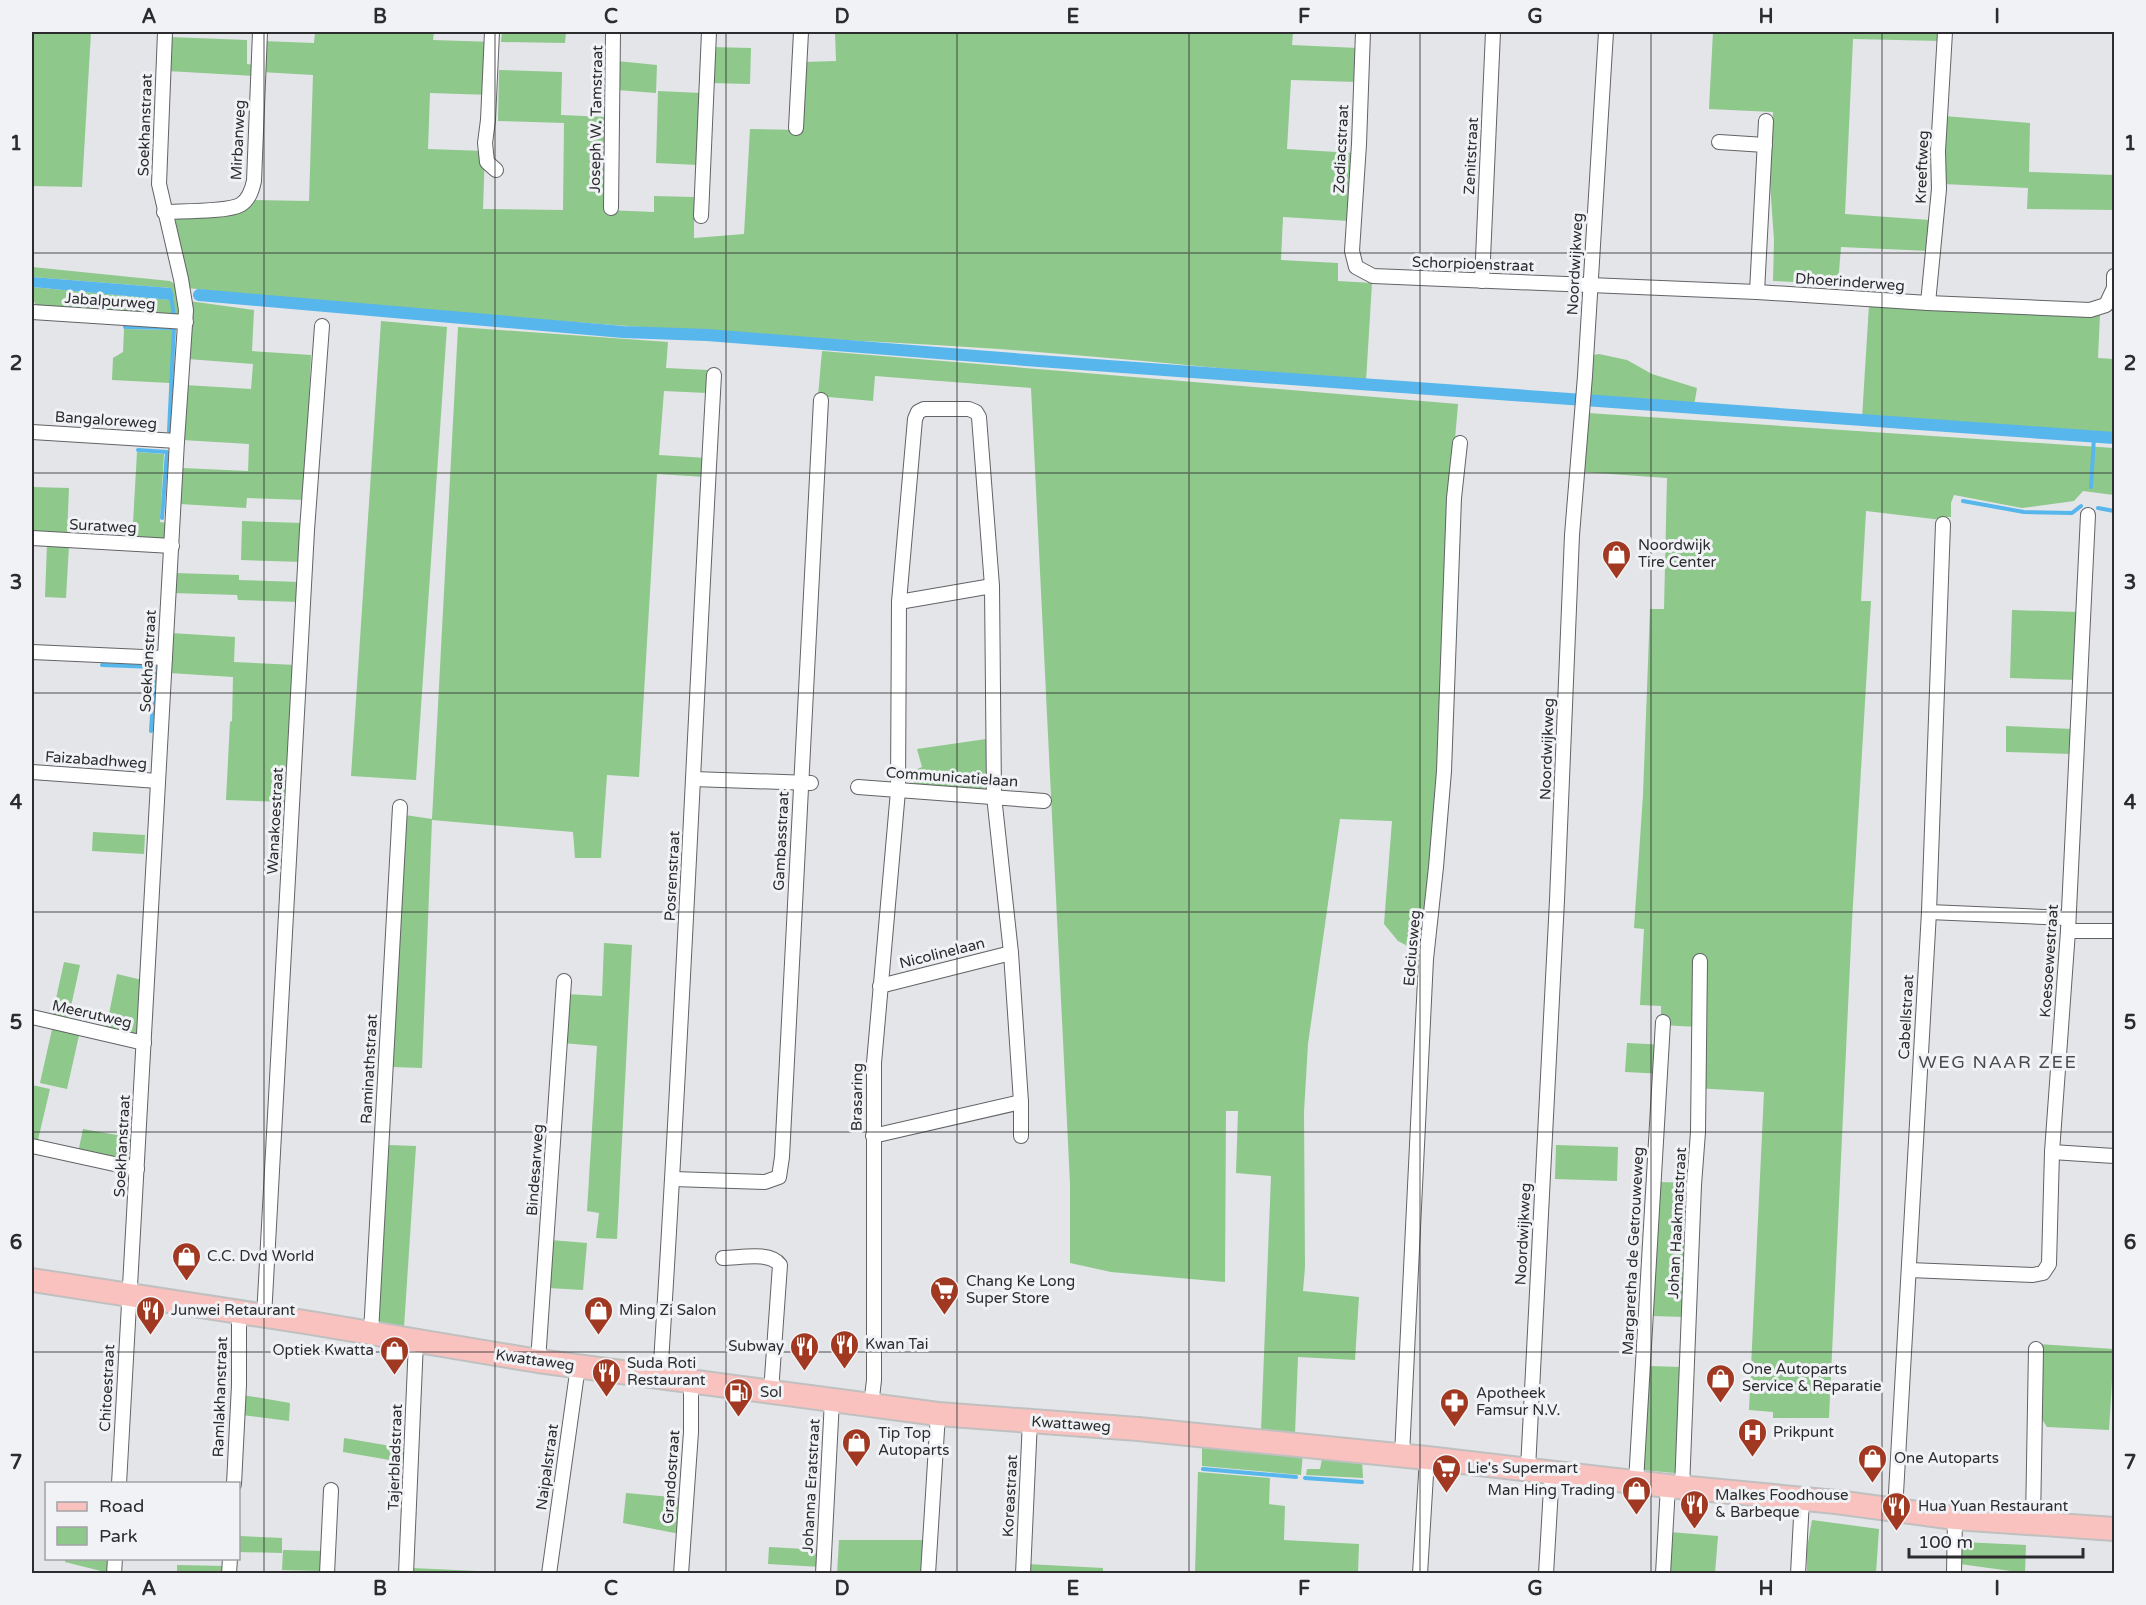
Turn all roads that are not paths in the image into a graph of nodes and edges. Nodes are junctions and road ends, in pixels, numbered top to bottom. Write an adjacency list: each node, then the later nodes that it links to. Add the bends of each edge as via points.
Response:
1 (165, 32): 17 (street, Soekhanstraat, via 159,184)
2 (260, 32): 17 (street, Mirbanweg, via 252,192 241,204 229,208)
3 (492, 32): 15 (street, via 485,143 487,162)
4 (613, 32): 16 (street, Joseph W. Tamstraat)
5 (709, 32): 18 (street)
6 (801, 32): 12 (street)
7 (1363, 32): 19 (street, Zodiacstraat, via 1352,251)
8 (1493, 32): 21 (street, Zenitstraat)
9 (1606, 32): 22 (street, Noordwijkweg)
10 (1945, 32): 24 (street, Kreeftweg, via 1939,189)
11 (1766, 121): 14 (street)
12 (796, 128)
13 (1719, 142): 14 (street)
14 (1766, 145): 23 (street)
15 (496, 170)
16 (611, 208)
17 (164, 212): 26 (street, Soekhanstraat, via 183,286)
18 (701, 216)
19 (1356, 267): 21 (street, Schorpioenstraat, via 1372,276)
20 (2115, 276): 24 (street, Dhoerinderweg, via 2106,305 2090,310)
21 (1482, 281): 22 (street, Schorpioenstraat)
22 (1590, 285): 23 (street, Dhoerinderweg); 88 (street, Noordwijkweg, via 1572,535)
23 (1757, 292): 24 (street, Dhoerinderweg)
24 (1928, 303)
25 (32, 312): 26 (street, Jabalpurweg)
26 (186, 316): 31 (street, Soekhanstraat)
27 (322, 326): 73 (street, Wanakoestraat, via 307,530)
28 (714, 375): 42 (street, Posrenstraat)
29 (821, 400): 44 (street, Gambasstraat)
30 (32, 432): 31 (street, Bangaloreweg)
31 (177, 441): 36 (street, Soekhanstraat)
32 (1460, 443): 86 (street, Edciusweg, via 1454,498 1444,771 1426,960)
33 (2088, 515): 51 (street, Koesoewestraat)
34 (1943, 524): 50 (street, Cabellstraat)
35 (32, 538): 36 (street, Suratweg)
36 (172, 546): 40 (street, Soekhanstraat)
37 (992, 586): 38 (street); 38 (street, Brasaring, via 979,417 969,409 924,409 915,419); 47 (street, Brasaring)
38 (900, 602): 46 (street, Brasaring)
39 (32, 652): 40 (street)
40 (165, 658): 43 (street, Soekhanstraat)
41 (32, 772): 43 (street, Faizabadhweg)
42 (693, 779): 44 (street); 67 (street, Posrenstraat)
43 (158, 781): 59 (street, Soekhanstraat)
44 (806, 784): 67 (street, Gambasstraat, via 779,1177 765,1182)
45 (858, 788): 46 (street, Communicatielaan)
46 (898, 790): 47 (street, Communicatielaan); 56 (street, Brasaring)
47 (994, 796): 48 (street, Communicatielaan); 53 (street, Brasaring)
48 (1044, 801)
49 (400, 807): 74 (street, Raminathstraat)
50 (1929, 912): 51 (street); 69 (street, Cabellstraat)
51 (2068, 924): 52 (street); 64 (street, Koesoewestraat)
52 (2115, 931)
53 (1011, 953): 56 (street, Nicolinelaan); 60 (street, Brasaring)
54 (1700, 961): 93 (street, Johan Haakmatstraat, via 1698,1132)
55 (564, 981): 77 (street, Bindesarweg)
56 (880, 986): 61 (street, Brasaring, via 873,1063)
57 (32, 1017): 59 (street, Meerutweg)
58 (1663, 1022): 92 (street, Margaretha de Getrouweweg)
59 (144, 1043): 66 (street, Soekhanstraat)
60 (1021, 1102): 61 (street); 62 (street, Brasaring)
61 (873, 1136): 83 (street, Brasaring)
62 (1021, 1136)
63 (32, 1146): 66 (street)
64 (2052, 1152): 65 (street); 69 (street, Koesoewestraat, via 2049,1264 2043,1273)
65 (2115, 1156)
66 (137, 1169): 71 (street, Soekhanstraat)
67 (673, 1179): 79 (street, Posrenstraat)
68 (723, 1258): 81 (street, via 768,1257 780,1265)
69 (1909, 1270): 96 (street, Cabellstraat)
70 (32, 1280): 71 (main road, Kwattaweg)
71 (129, 1295): 72 (main road, Kwattaweg); 90 (street, Chitoestraat)
72 (239, 1312): 73 (main road, Kwattaweg); 91 (street, Ramlakhanstraat)
73 (264, 1317): 74 (main road, Kwattaweg)
74 (371, 1333): 75 (main road, Kwattaweg)
75 (416, 1341): 77 (main road, Kwattaweg); 101 (street, Tajerbladstraat)
76 (2036, 1349): 98 (street)
77 (538, 1361): 78 (main road, Kwattaweg)
78 (578, 1366): 79 (main road, Kwattaweg); 102 (street, Naipalstraat)
79 (660, 1378): 80 (main road, Kwattaweg)
80 (691, 1382): 81 (main road, Kwattaweg); 103 (street, Grandostraat)
81 (771, 1392): 82 (main road, Kwattaweg)
82 (832, 1400): 83 (main road, Kwattaweg); 104 (street, Johanna Eratstraat)
83 (871, 1406): 84 (main road, Kwattaweg)
84 (938, 1414): 85 (main road, Kwattaweg); 105 (street)
85 (1030, 1420): 86 (main road, Kwattaweg); 106 (street, Koreastraat)
86 (1402, 1455): 87 (main road, Kwattaweg)
87 (1427, 1458): 88 (main road, Kwattaweg); 107 (street)
88 (1528, 1469): 89 (main road, Kwattaweg)
89 (1552, 1471): 92 (main road, Kwattaweg); 108 (street)
90 (119, 1482)
91 (234, 1482)
92 (1636, 1482): 93 (main road, Kwattaweg)
93 (1675, 1487): 95 (main road, Kwattaweg); 109 (street, Johan Haakmatstraat)
94 (331, 1490): 100 (street)
95 (1802, 1499): 96 (main road, Kwattaweg); 110 (street)
96 (1895, 1511): 97 (main road, Kwattaweg)
97 (1955, 1518): 98 (main road, Kwattaweg); 111 (street)
98 (2033, 1522): 99 (main road, Kwattaweg)
99 (2115, 1529)
100 (327, 1574)
101 (406, 1574)
102 (549, 1574)
103 (681, 1574)
104 (823, 1574)
105 (928, 1574)
106 (1023, 1574)
107 (1420, 1574)
108 (1546, 1574)
109 (1664, 1574)
110 (1798, 1574)
111 (1954, 1574)

